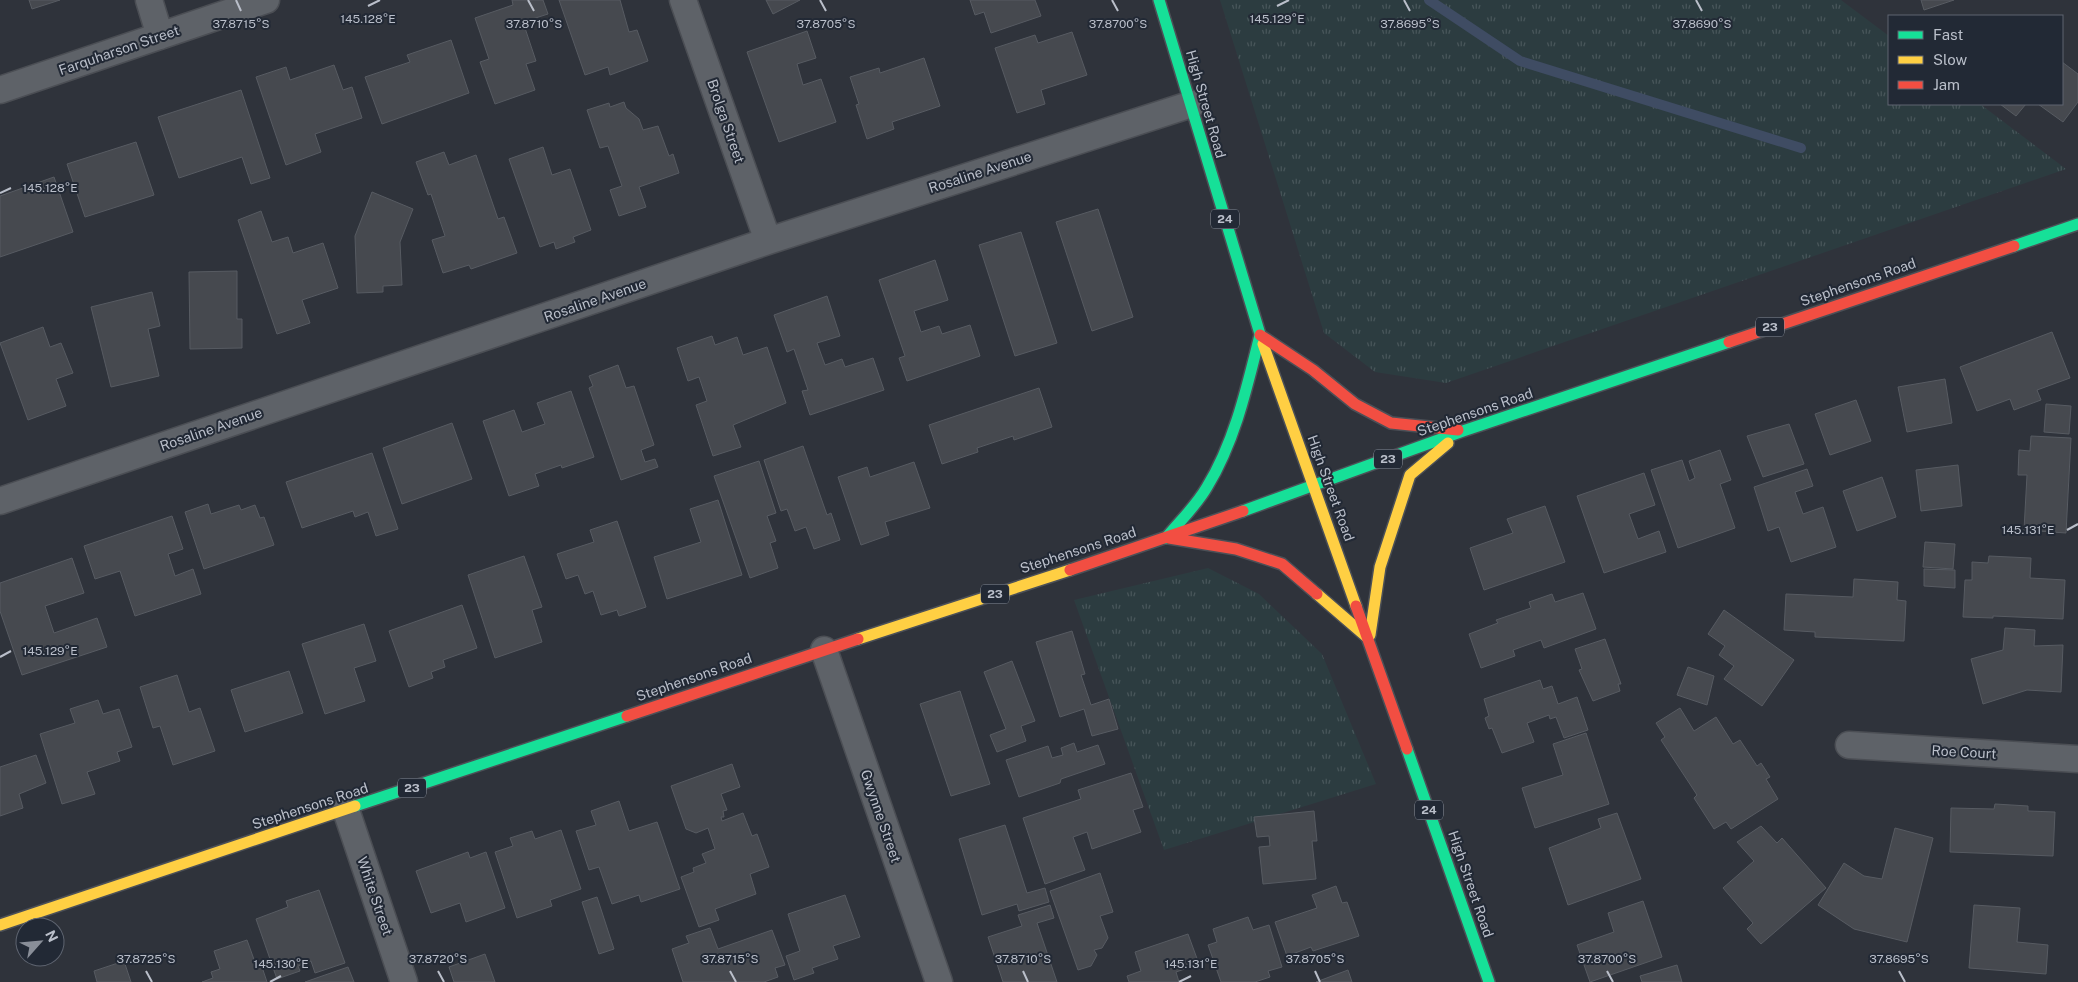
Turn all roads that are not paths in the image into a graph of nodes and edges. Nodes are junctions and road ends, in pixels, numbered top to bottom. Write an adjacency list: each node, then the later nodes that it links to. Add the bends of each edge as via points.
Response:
1 (149, 0): 5 (street)
2 (266, 0): 5 (street, Farquharson Street)
3 (683, 0): 9 (street, Brolga Street)
4 (1159, 0): 7 (main road, High Street Road / 24)
5 (160, 36): 6 (street, Farquharson Street)
6 (0, 90)
7 (1192, 104): 9 (street, Rosaline Avenue); 10 (main road, High Street Road / 24)
8 (2078, 224): 11 (main road, Stephensons Road / 23)
9 (768, 241): 13 (street, Rosaline Avenue)
10 (1260, 335): 11 (main road, via 1313,370 1356,404 1391,423); 12 (main road, High Street Road / 24); 14 (main road, via 1243,405 1226,451 1207,488)
11 (1463, 431): 12 (main road, Stephensons Road / 23); 15 (main road, via 1410,475 1380,567)
12 (1314, 486): 14 (main road, Stephensons Road / 23); 15 (main road, High Street Road / 24)
13 (0, 501)
14 (1166, 538): 15 (main road, via 1236,549 1282,564); 16 (main road, Stephensons Road / 23)
15 (1369, 639): 23 (main road, High Street Road / 24)
16 (824, 650): 19 (main road, Stephensons Road / 23); 22 (street, Gwynne Street)
17 (1850, 745): 18 (street, Roe Court)
18 (2078, 758)
19 (346, 810): 20 (main road, Stephensons Road / 23); 21 (street, White Street)
20 (0, 925)
21 (404, 982)
22 (939, 982)
23 (1489, 982)

